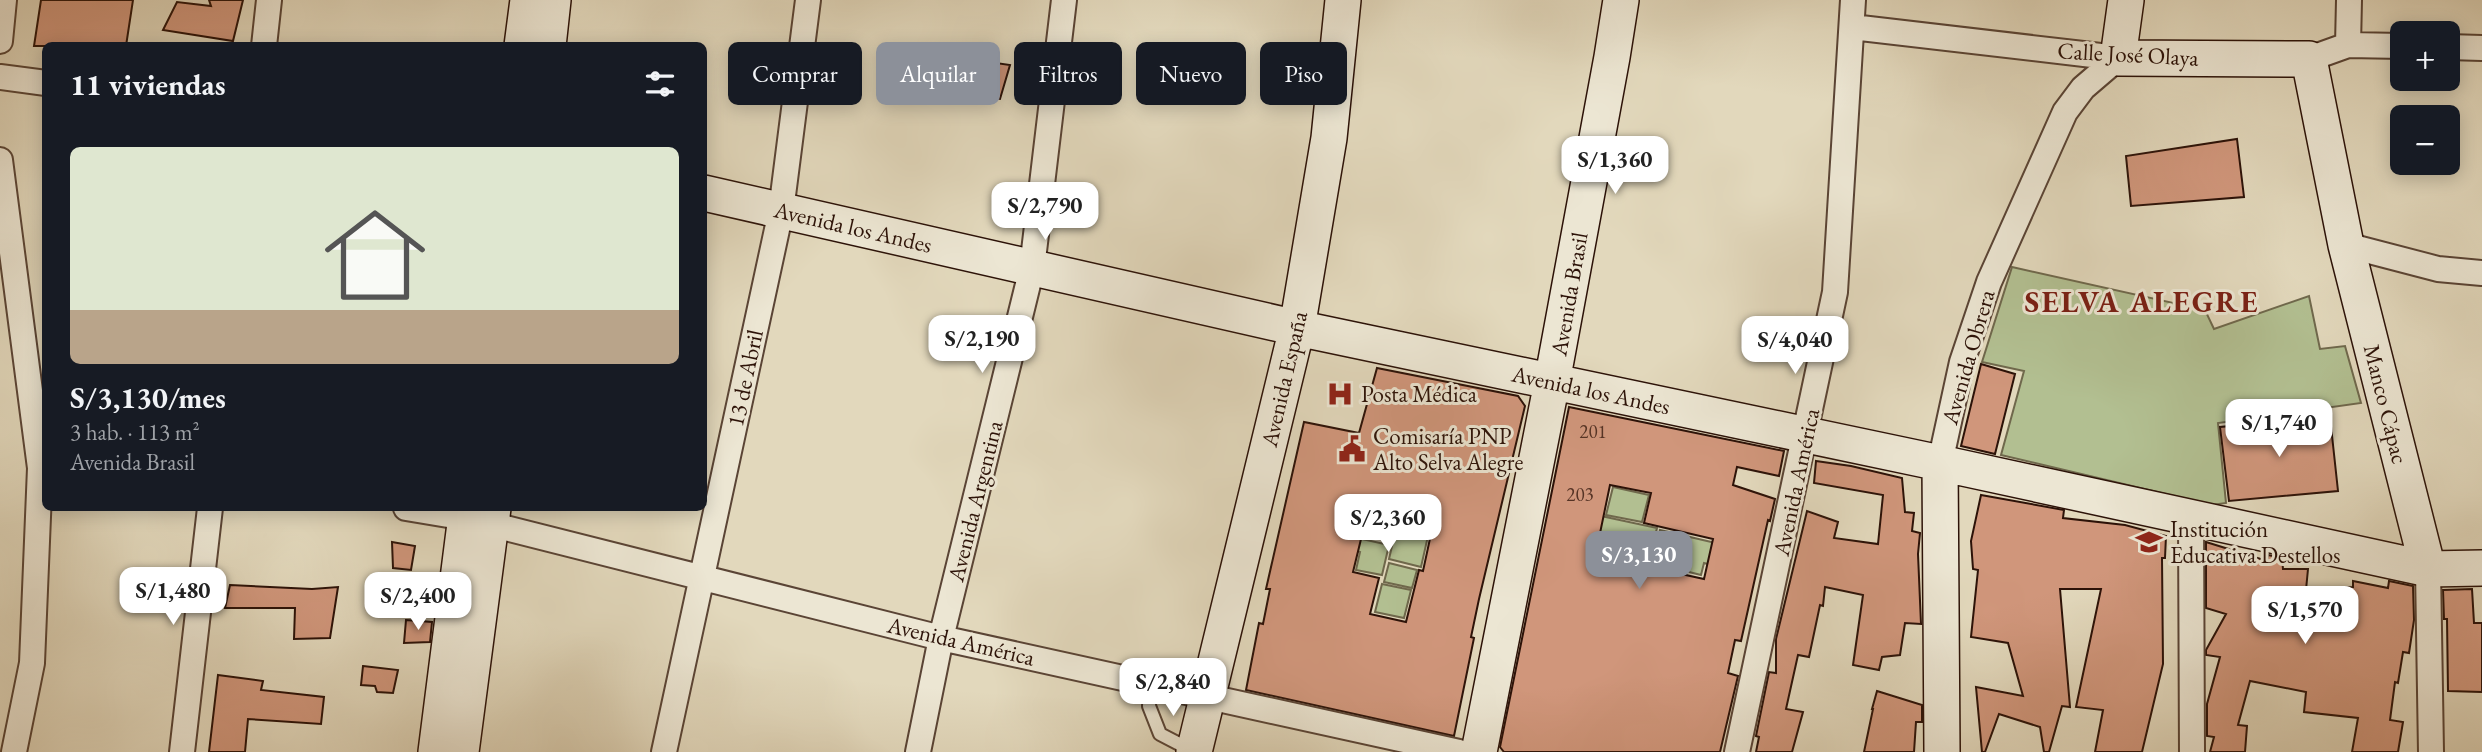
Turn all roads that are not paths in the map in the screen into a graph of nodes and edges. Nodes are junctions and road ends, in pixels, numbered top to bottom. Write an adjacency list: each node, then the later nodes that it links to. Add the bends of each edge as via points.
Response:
1 (4, 0): 13 (street)
2 (269, 0): 14 (street)
3 (528, 0): 15 (street)
4 (553, 0): 16 (street)
5 (808, 0): 27 (street, 13 de Abril)
6 (1064, 0): 29 (street, Avenida Argentina)
7 (1343, 0): 31 (street, Avenida España, via 1329,138)
8 (1620, 0): 32 (street, Avenida Brasil)
9 (1853, 0): 12 (street, Avenida América)
10 (2126, 0): 21 (street)
11 (2349, 0): 17 (street)
12 (1852, 27): 21 (street, Calle José Olaya); 33 (street, Avenida América, via 1835,292)
13 (0, 41)
14 (264, 42)
15 (523, 42)
16 (548, 42)
17 (2348, 45): 18 (street, Calle José Olaya); 22 (street, Calle José Olaya)
18 (2390, 46)
19 (2460, 47): 20 (street)
20 (2482, 48)
21 (2118, 58): 22 (street, Calle José Olaya); 35 (street, Avenida Obrera, via 2083,88 2065,112 1989,282 1962,362)
22 (2309, 58): 28 (street, Manco Cápac)
23 (0, 77): 24 (street)
24 (42, 82)
25 (0, 160): 34 (street)
26 (707, 194): 27 (street, Avenida los Andes)
27 (781, 211): 29 (street, Avenida los Andes); 43 (street, 13 de Abril)
28 (2346, 245): 30 (street, via 2438,269); 42 (street, Manco Cápac)
29 (1032, 268): 31 (street, Avenida los Andes); 44 (street, Avenida Argentina)
30 (2482, 273)
31 (1297, 328): 32 (street, Avenida los Andes); 46 (street, Avenida España)
32 (1552, 382): 33 (street, Avenida los Andes); 55 (street, Avenida Brasil)
33 (1806, 435): 35 (street, Avenida los Andes); 56 (street, Avenida América)
34 (42, 461)
35 (1940, 463): 40 (street, Avenida los Andes); 57 (street, Avenida Obrera)
36 (42, 486): 47 (street, via 32,663)
37 (210, 511): 48 (street)
38 (442, 511): 39 (street, Avenida América)
39 (479, 514): 43 (street, Avenida América); 49 (street); 50 (street)
40 (2191, 518): 42 (street, Avenida los Andes); 58 (street)
41 (2482, 568): 42 (street, Avenida los Andes)
42 (2428, 569): 59 (street, Manco Cápac)
43 (702, 578): 44 (street, Avenida América); 51 (street, 13 de Abril)
44 (941, 638): 45 (street, Avenida América); 52 (street, Avenida Argentina)
45 (1150, 684): 46 (street, Avenida América); 53 (lane, via 1149,706 1160,734)
46 (1206, 696): 53 (street, Avenida España); 54 (street, Avenida América)
47 (14, 752)
48 (182, 752)
49 (436, 752)
50 (461, 752)
51 (664, 752)
52 (918, 752)
53 (1194, 752)
54 (1459, 752)
55 (1479, 752)
56 (1737, 752)
57 (1942, 752)
58 (2192, 752)
59 (2431, 752)

